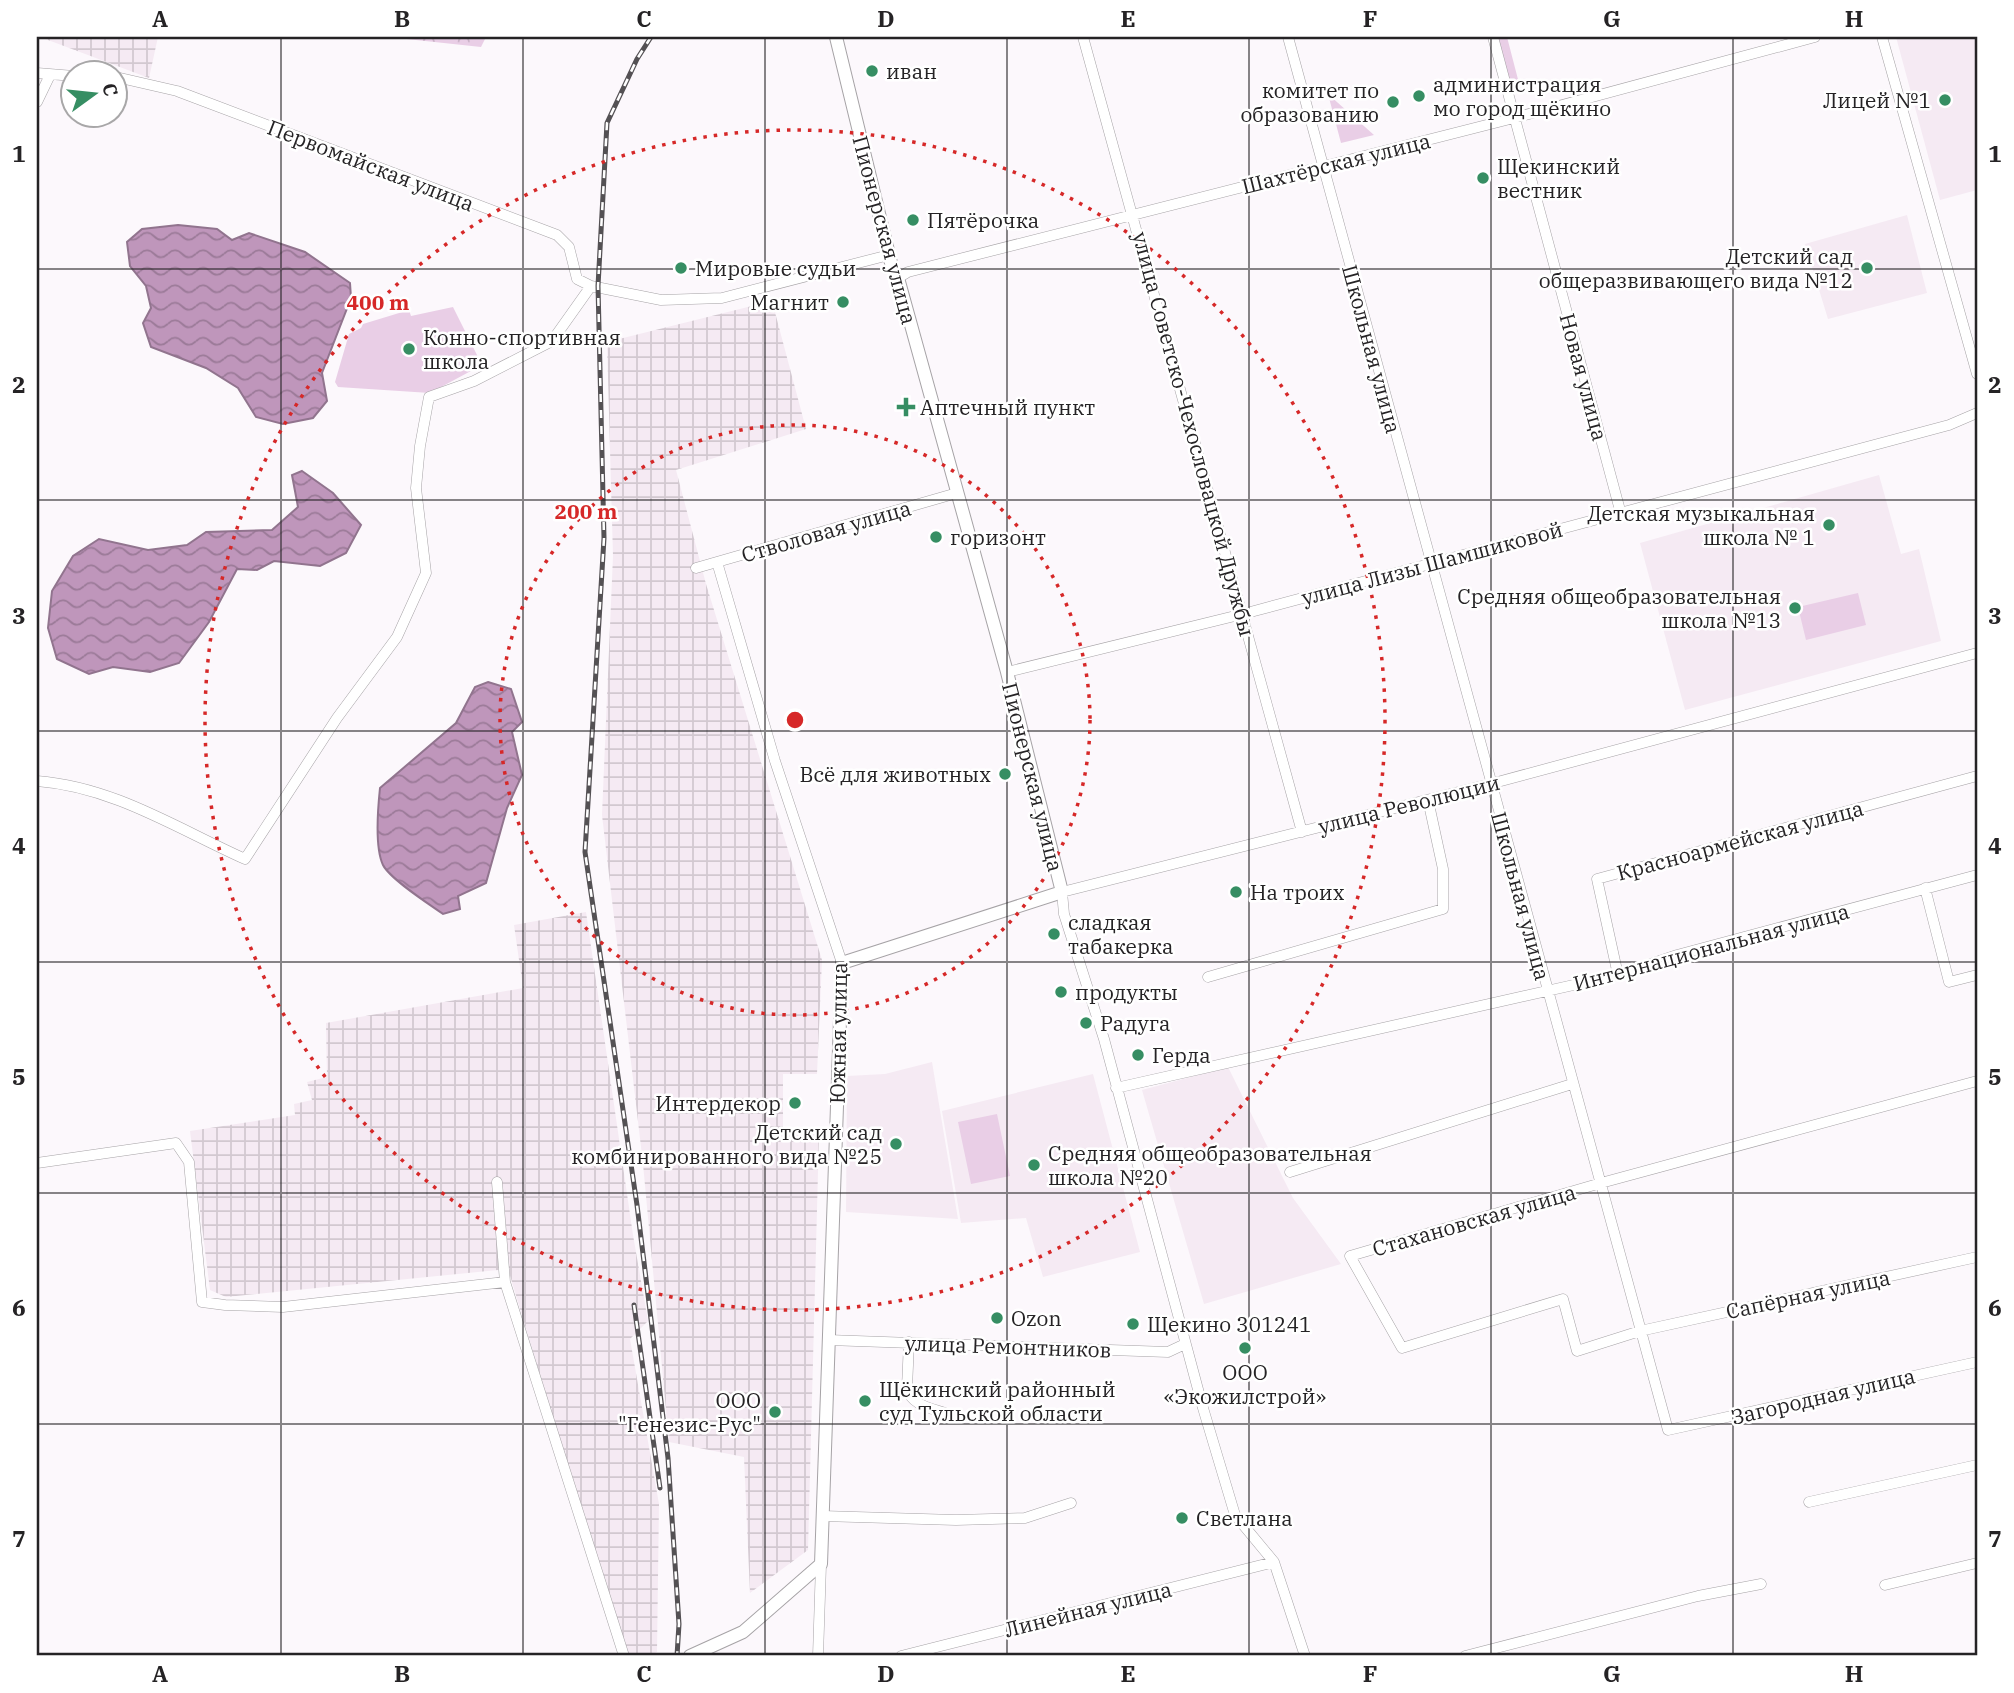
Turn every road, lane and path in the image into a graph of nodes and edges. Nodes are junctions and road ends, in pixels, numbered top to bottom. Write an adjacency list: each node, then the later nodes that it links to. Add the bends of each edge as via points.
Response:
1 (836, 37): 15 (street, Пионерская улица)
2 (1083, 37): 14 (street, улица Советско-Чехословацкой Дружбы)
3 (1288, 37): 13 (street, Школьная улица)
4 (1493, 37): 12 (street, Новая улица)
5 (1815, 37): 12 (street, Шахтёрская улица)
6 (1882, 37): 18 (street)
7 (37, 73): 8 (street)
8 (50, 75): 9 (street); 11 (street)
9 (60, 75)
10 (130, 80): 17 (street, Первомайская улица, via 177,91 557,235 569,247 577,279)
11 (37, 102)
12 (1514, 118): 13 (street, Шахтёрская улица); 21 (street, Новая улица)
13 (1323, 166): 14 (street, Шахтёрская улица); 23 (street, Школьная улица)
14 (1134, 216): 16 (street, Шахтёрская улица); 25 (street, улица Советско-Чехословацкой Дружбы)
15 (889, 255): 16 (street, Пионерская улица); 17 (street, via 722,298 661,300)
16 (898, 278): 20 (street, Пионерская улица)
17 (594, 286): 29 (street, via 552,341 474,381 429,397 416,488 426,573 397,637 337,718 245,859 146,809 59,783)
18 (1977, 374)
19 (1977, 413): 21 (street, улица Лизы Шамшиковой, via 1949,425)
20 (957, 493): 22 (street, Стволовая улица); 27 (street, Пионерская улица)
21 (1620, 514): 23 (street, улица Лизы Шамшиковой)
22 (717, 562): 24 (street, Стволовая улица); 36 (street, Южная улица, via 775,761)
23 (1430, 565): 25 (street, улица Лизы Шамшиковой); 30 (street, Школьная улица)
24 (696, 568)
25 (1243, 614): 27 (street, улица Лизы Шамшиковой); 32 (street, улица Советско-Чехословацкой Дружбы)
26 (1977, 653): 30 (street, улица Революции)
27 (1007, 672): 35 (street, Пионерская улица)
28 (1977, 775): 37 (street, Красноармейская улица, via 1597,879)
29 (37, 781)
30 (1490, 784): 31 (street, улица Революции); 40 (street, Школьная улица)
31 (1427, 800): 32 (street, улица Революции); 39 (street, via 1443,869 1443,909)
32 (1302, 832): 35 (street, улица Революции)
33 (1977, 875): 34 (street, Интернациональная улица)
34 (1925, 888): 37 (street, Интернациональная улица); 38 (street, via 1949,982)
35 (1062, 892): 36 (street, улица Революции); 43 (street, Пионерская улица, via 1064,914)
36 (842, 963): 51 (street, Южная улица)
37 (1618, 975): 40 (street, Интернациональная улица)
38 (1977, 975)
39 (1208, 977)
40 (1547, 991): 42 (street, Школьная улица); 43 (street, Интернациональная улица)
41 (1977, 1080): 47 (street, Стахановская улица)
42 (1572, 1084): 45 (street); 47 (street, Школьная улица)
43 (1116, 1088): 53 (street, Пионерская улица)
44 (37, 1163): 49 (street, via 176,1143 189,1162 202,1302 283,1307)
45 (1290, 1172)
46 (497, 1182): 49 (street)
47 (1601, 1183): 50 (street, Школьная улица); 50 (street, Стахановская улица, via 1350,1256 1402,1348 1563,1299 1577,1350)
48 (1977, 1257): 50 (street, Сапёрная улица)
49 (505, 1282): 66 (street)
50 (1640, 1331): 56 (street, Школьная улица)
51 (828, 1340): 52 (street, улица Ремонтников); 60 (street, Южная улица)
52 (909, 1342): 53 (street, улица Ремонтников, via 1168,1352); 55 (street, via 909,1395 921,1405)
53 (1185, 1344): 61 (street, Пионерская улица, via 1235,1515)
54 (1977, 1362): 56 (street, Загородная улица)
55 (945, 1413)
56 (1668, 1430)
57 (1977, 1465): 58 (street)
58 (1809, 1502)
59 (1071, 1503): 60 (street, via 1025,1518)
60 (822, 1516): 63 (street, Южная улица)
61 (1274, 1562): 69 (street, Линейная улица); 70 (street)
62 (1977, 1563): 65 (street)
63 (821, 1564): 67 (street, via 743,1632); 68 (street)
64 (1761, 1584): 71 (street)
65 (1885, 1585)
66 (624, 1656)
67 (690, 1656)
68 (818, 1656)
69 (901, 1656)
70 (1305, 1656)
71 (1465, 1656)

